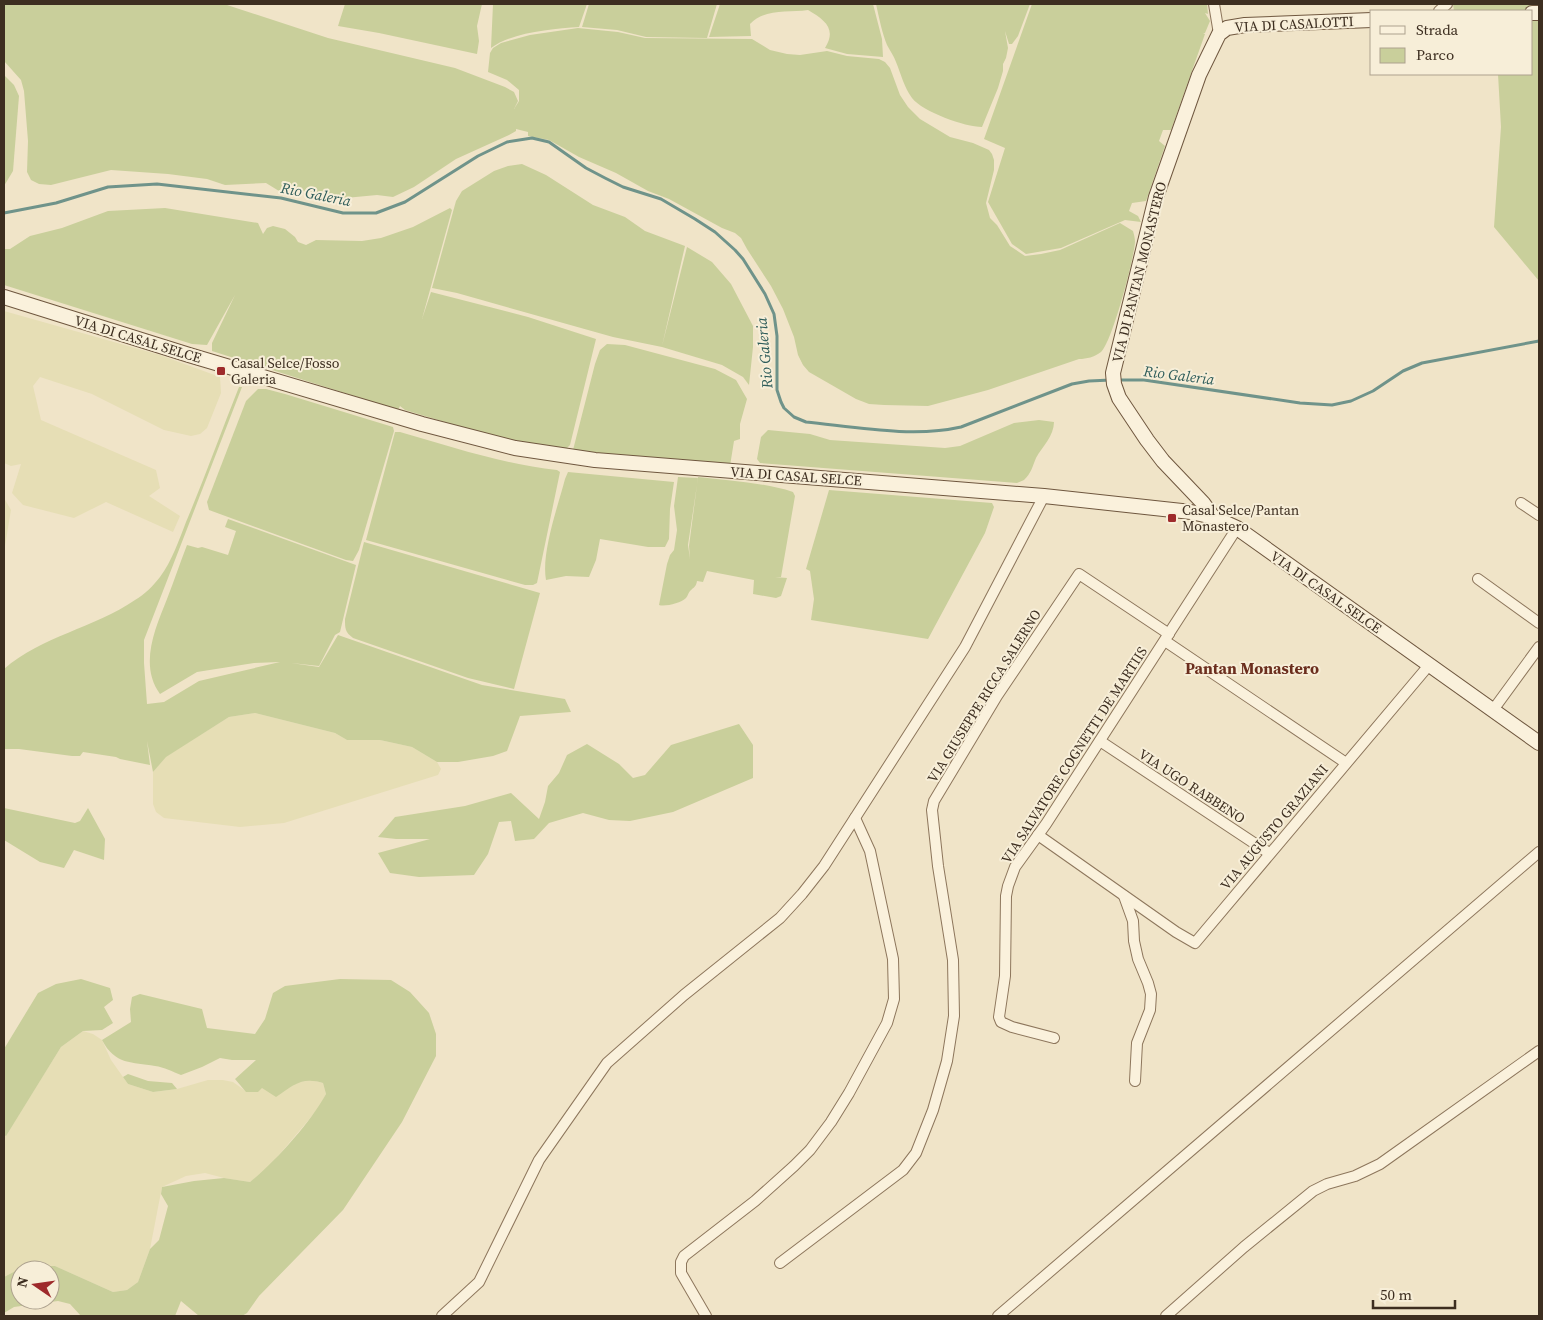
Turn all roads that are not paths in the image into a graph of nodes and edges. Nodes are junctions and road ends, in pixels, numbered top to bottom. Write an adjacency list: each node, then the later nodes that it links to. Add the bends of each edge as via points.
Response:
1 (1214, 4): 3 (street)
2 (1370, 20): 3 (main road, VIA DI CASALOTTI, via 1245,25 1227,28)
3 (1219, 34): 8 (main road, VIA DI PANTAN MONASTERO, via 1199,75 1156,197 1113,378 1122,404 1158,454)
4 (4, 297): 5 (main road, VIA DI CASAL SELCE, via 394,416 515,448 595,460)
5 (1044, 496): 8 (main road, VIA DI CASAL SELCE); 19 (street, via 965,646)
6 (1521, 502): 7 (street)
7 (1539, 515)
8 (1213, 517): 9 (main road, VIA DI CASAL SELCE)
9 (1237, 528): 12 (street, VIA SALVATORE COGNETTI DE MARTIIS); 14 (main road, VIA DI CASAL SELCE)
10 (1478, 579): 11 (street)
11 (1539, 623)
12 (1167, 637): 16 (street, VIA SALVATORE COGNETTI DE MARTIIS); 18 (street); 27 (street, VIA GIUSEPPE RICCA SALERNO, via 1078,574 989,708 934,801 932,810 953,960 955,1008 945,1069 922,1139 903,1170)
13 (1539, 647): 15 (street)
14 (1430, 664): 15 (main road, VIA DI CASAL SELCE); 18 (street, VIA AUGUSTO GRAZIANI)
15 (1492, 710): 17 (main road, VIA DI CASAL SELCE)
16 (1100, 741): 20 (street, VIA SALVATORE COGNETTI DE MARTIIS); 22 (street, VIA UGO RABBENO)
17 (1539, 743)
18 (1346, 764): 22 (street, VIA AUGUSTO GRAZIANI)
19 (855, 818): 28 (street, via 816,877 780,918 684,995 607,1063 539,1160 479,1282); 29 (street, via 869,845 886,917 894,967 892,1009 860,1076 817,1141 755,1201 684,1256 681,1272)
20 (1038, 835): 23 (street, VIA AUGUSTO GRAZIANI); 24 (street, VIA SALVATORE COGNETTI DE MARTIIS, via 1015,867 1008,886 1005,976 999,1017 1001,1022 1012,1027)
21 (1539, 852): 30 (street)
22 (1269, 853): 23 (street, VIA AUGUSTO GRAZIANI, via 1195,942)
23 (1124, 895): 26 (street, via 1133,921 1138,959 1151,994 1150,1010 1137,1043)
24 (1054, 1038)
25 (1539, 1051): 31 (street, via 1380,1164 1313,1191)
26 (1135, 1081)
27 (780, 1263)
28 (442, 1316)
29 (706, 1316)
30 (998, 1316)
31 (1166, 1316)

